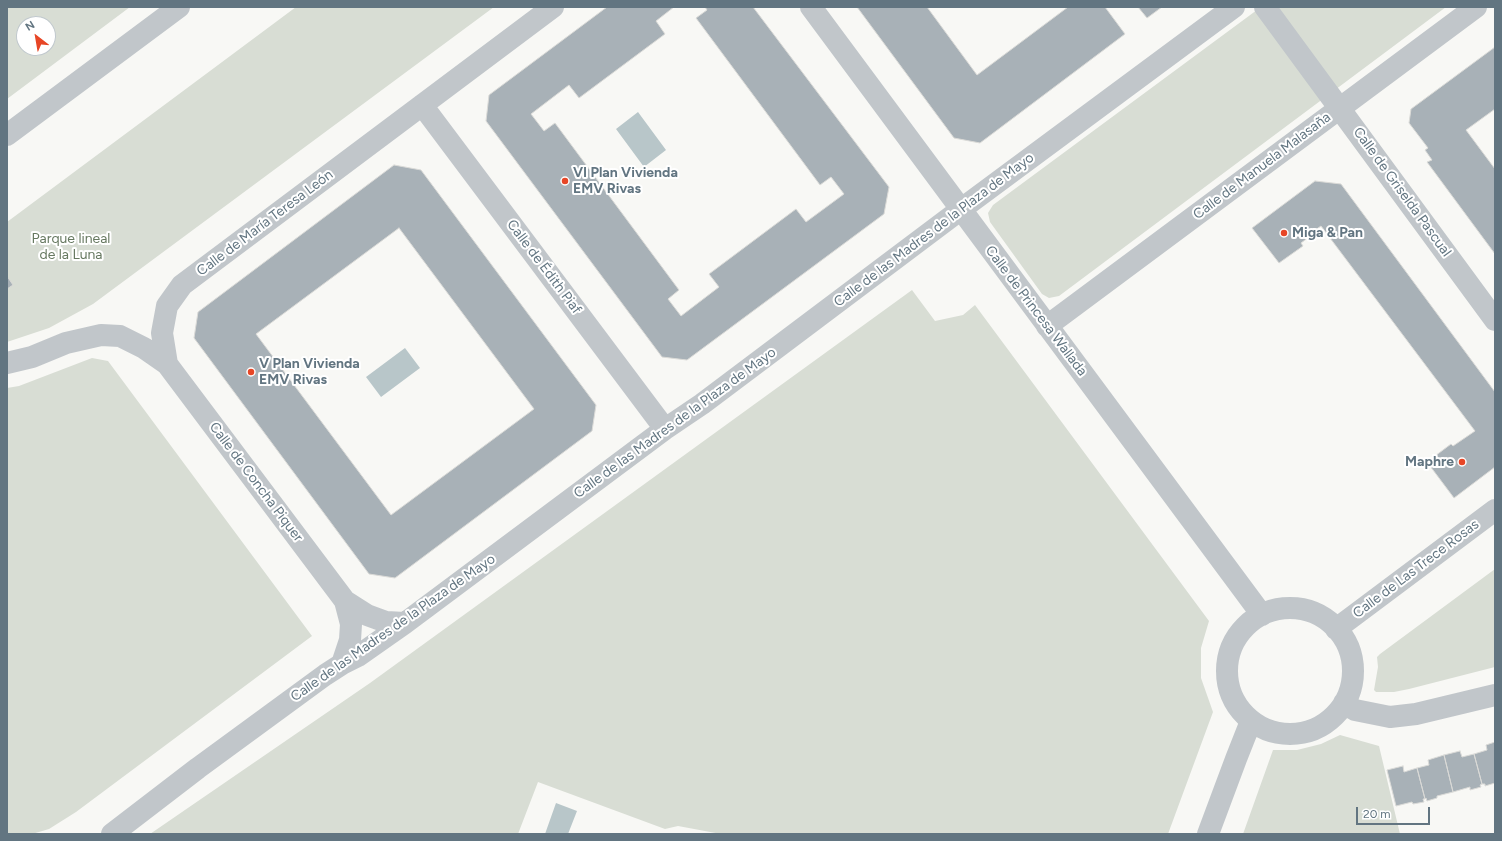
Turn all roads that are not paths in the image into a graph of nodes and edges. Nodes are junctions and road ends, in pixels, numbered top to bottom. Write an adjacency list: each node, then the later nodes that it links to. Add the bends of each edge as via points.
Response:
1 (179, 7): 9 (street)
2 (553, 7): 7 (street, Calle de María Teresa León)
3 (811, 7): 10 (street, Calle de Princesa Wallada)
4 (1234, 7): 10 (street, Calle de las Madres de la Plaza de Mayo)
5 (1265, 7): 8 (street, Calle de Griselda Pascual)
6 (1476, 7): 8 (street, Calle de Manuela Malasaña)
7 (422, 105): 14 (street, Calle de María Teresa León, via 182,285 167,306 162,332); 15 (street, Calle de Édith Piaf)
8 (1340, 108): 11 (street, Calle de Griselda Pascual); 12 (street, Calle de Manuela Malasaña)
9 (7, 135)
10 (960, 210): 12 (street, Calle de Princesa Wallada); 15 (street, Calle de las Madres de la Plaza de Mayo)
11 (1495, 320)
12 (1047, 326): 18 (street, Calle de Princesa Wallada)
13 (7, 363): 14 (street, via 32,357 66,343 101,335 120,336)
14 (167, 364): 17 (street, Calle de Concha Piquer)
15 (665, 429): 19 (street, Calle de las Madres de la Plaza de Mayo)
16 (1495, 510): 20 (street, Calle de Las Trece Rosas)
17 (345, 601): 19 (street, Calle de Concha Piquer, via 367,615 386,622); 21 (street, Calle de Concha Piquer, via 352,624)
18 (1262, 615): 20 (street, via 1281,609 1301,609 1320,616); 24 (street, via 1247,625 1235,639 1228,656 1230,692 1238,708)
19 (405, 623): 21 (street, Calle de las Madres de la Plaza de Mayo, via 358,656)
20 (1336, 628): 23 (street, via 1347,645 1352,664 1351,684)
21 (342, 664): 25 (street, Calle de las Madres de la Plaza de Mayo)
22 (1495, 695): 23 (street, via 1416,714 1390,717 1355,710)
23 (1344, 703): 24 (street, via 1330,719 1312,730 1291,734 1270,731)
24 (1251, 722): 26 (street)
25 (112, 834)
26 (1208, 834)

